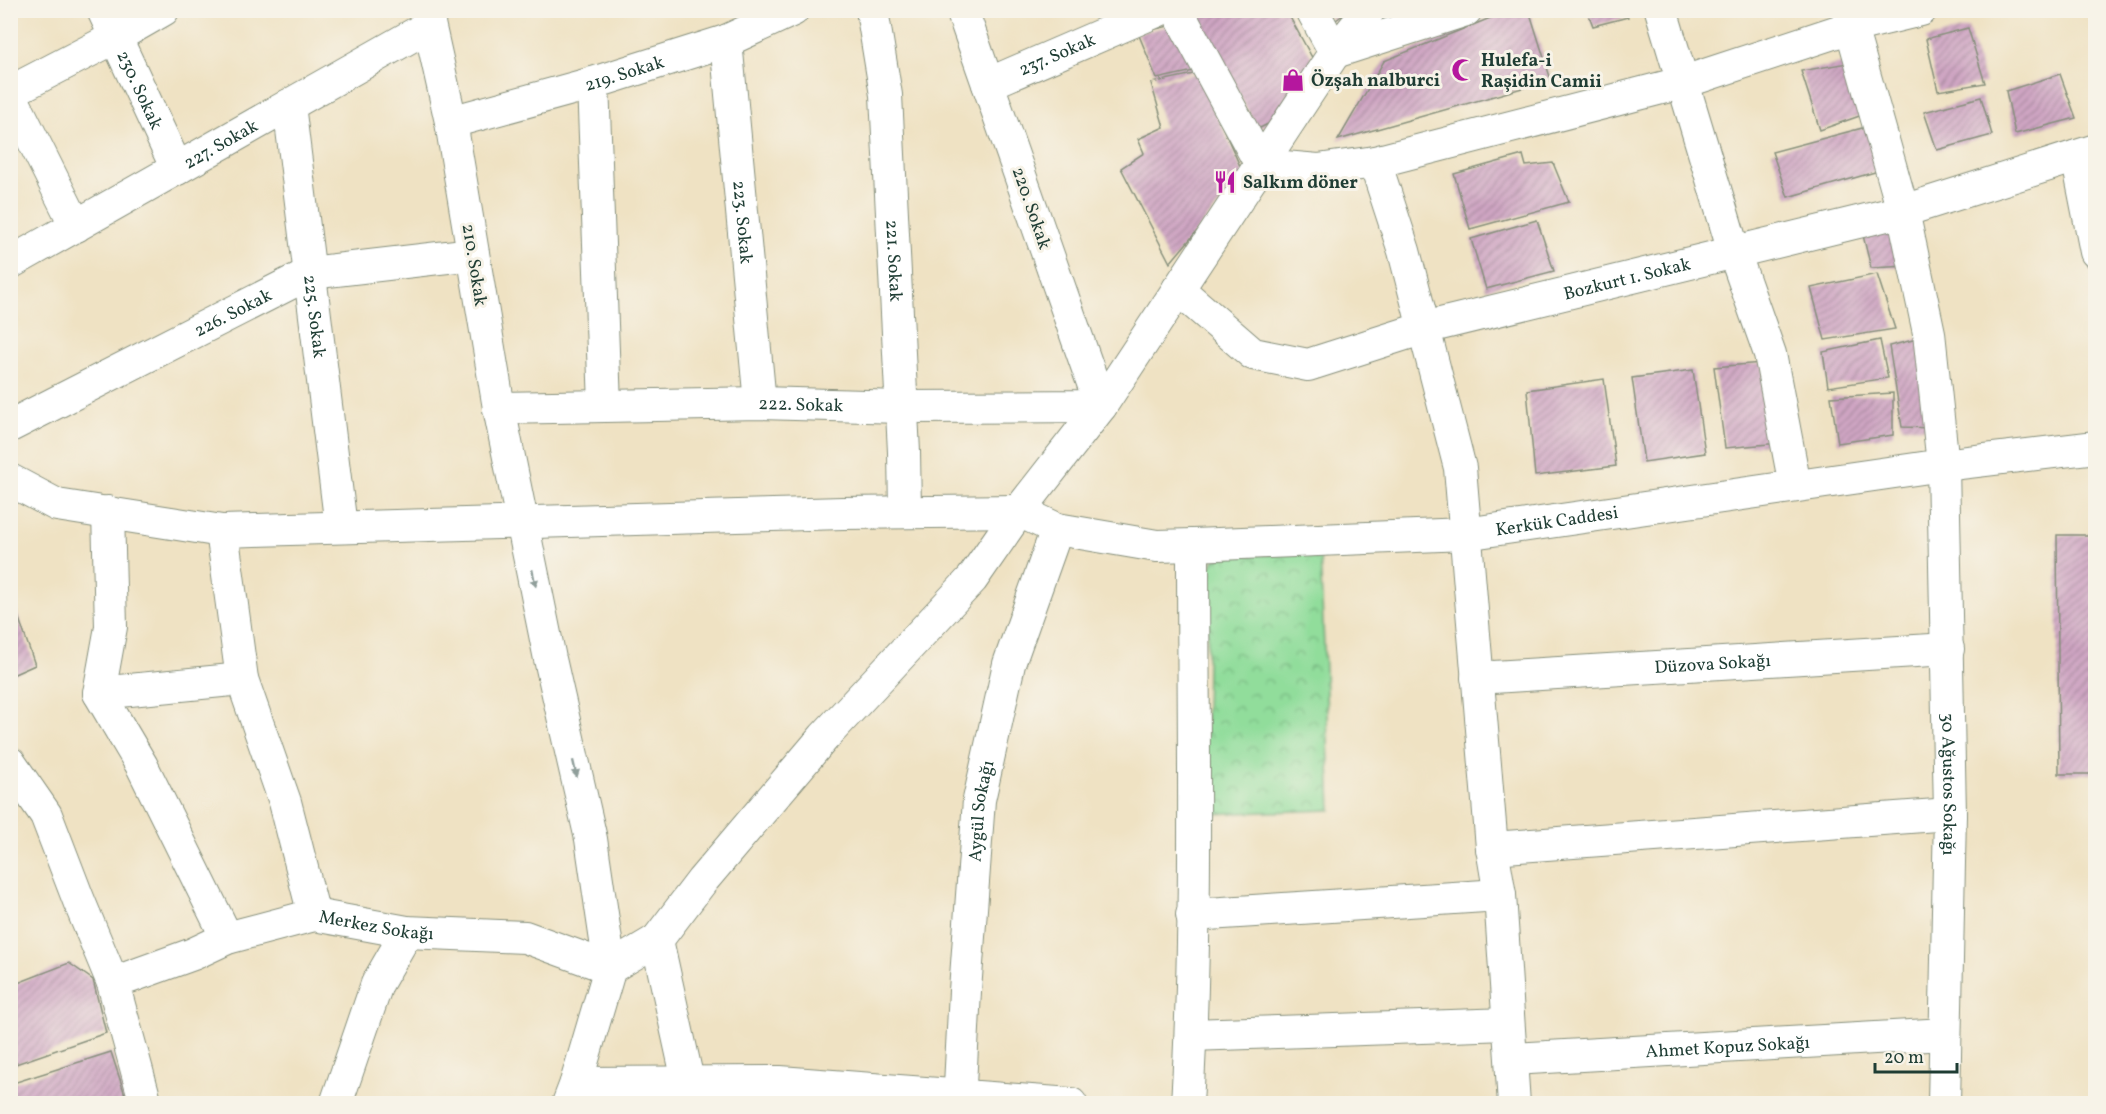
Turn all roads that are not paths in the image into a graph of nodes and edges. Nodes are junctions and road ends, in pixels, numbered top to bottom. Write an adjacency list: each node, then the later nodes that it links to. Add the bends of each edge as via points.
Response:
1 (162, 10): 13 (street)
2 (793, 10): 15 (street, 219. Sokak)
3 (872, 10): 39 (street, 221. Sokak, via 886,95)
4 (962, 10): 19 (street, 220. Sokak)
5 (1159, 10): 19 (street, 237. Sokak)
6 (1177, 10): 25 (street)
7 (1312, 10): 16 (street)
8 (1369, 10): 16 (street)
9 (1466, 10): 16 (street)
10 (1661, 10): 18 (street)
11 (1921, 10): 14 (street)
12 (428, 18): 21 (street, 227. Sokak); 22 (street, 210. Sokak)
13 (110, 24): 20 (street); 26 (street, 230. Sokak)
14 (1851, 27): 18 (street); 27 (street, 30 Ağustos Sokağı)
15 (726, 41): 17 (street, 219. Sokak); 36 (street, 223. Sokak)
16 (1335, 52): 25 (street)
17 (593, 83): 22 (street, 219. Sokak); 37 (street)
18 (1681, 83): 24 (street); 29 (street)
19 (988, 84): 38 (street, 220. Sokak)
20 (10, 93): 28 (street)
21 (289, 105): 26 (street, 227. Sokak); 33 (street, 225. Sokak)
22 (451, 122): 31 (street, 210. Sokak)
23 (2086, 153): 27 (street, Bozkurt 1. Sokak); 30 (street)
24 (1375, 162): 25 (street, via 1318,170); 35 (street)
25 (1261, 165): 34 (street)
26 (177, 169): 28 (street, 227. Sokak)
27 (1903, 211): 29 (street, Bozkurt 1. Sokak); 43 (street, 30 Ağustos Sokağı, via 1929,333)
28 (76, 226): 32 (street, 227. Sokak)
29 (1734, 252): 35 (street, Bozkurt 1. Sokak); 45 (street, via 1770,354)
30 (2096, 252)
31 (473, 254): 33 (street, 226. Sokak); 40 (street, 210. Sokak)
32 (10, 263)
33 (310, 273): 41 (street, 226. Sokak); 50 (street, 225. Sokak)
34 (1178, 289): 35 (street, Bozkurt 1. Sokak, via 1253,354 1308,365); 38 (street)
35 (1424, 328): 53 (street, via 1460,468)
36 (760, 403): 37 (street, 222. Sokak); 39 (street, 222. Sokak)
37 (605, 405): 40 (street, 222. Sokak)
38 (1101, 406): 39 (street, 222. Sokak); 47 (street)
39 (902, 407): 46 (street, 221. Sokak)
40 (499, 408): 49 (street, 210. Sokak)
41 (10, 426)
42 (2096, 447): 43 (street, Kerkük Caddesi)
43 (1943, 465): 45 (street, Kerkük Caddesi); 55 (street, 30 Ağustos Sokağı)
44 (10, 480): 48 (street, via 57,505)
45 (1795, 486): 53 (street, Kerkük Caddesi)
46 (905, 511): 47 (street); 49 (street)
47 (1018, 511): 51 (street, Kerkük Caddesi); 67 (street, via 972,579 824,737)
48 (108, 512): 52 (street); 58 (street, via 111,627)
49 (522, 521): 50 (street); 68 (street, 210. Sokak, one-way to 68, via 591,839)
50 (341, 527): 52 (street)
51 (1057, 529): 54 (street, Kerkük Caddesi, via 1157,546); 76 (street, Aygül Sokağı, via 1009,663 979,800)
52 (222, 531): 57 (street)
53 (1465, 534): 54 (street, Kerkük Caddesi); 56 (street)
54 (1193, 545): 64 (street)
55 (1948, 649): 56 (street, Düzova Sokağı); 60 (street, 30 Ağustos Sokağı)
56 (1477, 678): 61 (street)
57 (242, 679): 58 (street); 63 (street, via 285,802)
58 (99, 693): 66 (street, via 142,766)
59 (10, 763): 69 (street, via 45,815)
60 (1950, 814): 61 (street); 72 (street, 30 Ağustos Sokağı)
61 (1492, 848): 62 (street)
62 (1500, 895): 64 (street); 70 (street)
63 (314, 915): 65 (street, Merkez Sokağı); 66 (street, Merkez Sokağı)
64 (1192, 915): 71 (street)
65 (407, 932): 68 (street, Merkez Sokağı, via 525,937); 78 (street, via 377,984)
66 (227, 938): 69 (street, Merkez Sokağı)
67 (657, 940): 68 (street); 74 (street)
68 (609, 968): 75 (street)
69 (113, 983): 77 (street)
70 (1508, 1024): 71 (street); 73 (street)
71 (1191, 1035): 80 (street)
72 (1945, 1035): 73 (street, Ahmet Kopuz Sokağı); 82 (street, 30 Ağustos Sokağı)
73 (1512, 1059): 81 (street)
74 (692, 1092): 75 (street); 76 (street, via 780,1082)
75 (572, 1093)
76 (958, 1099): 79 (street)
77 (146, 1104)
78 (336, 1104)
79 (1071, 1104)
80 (1187, 1104)
81 (1515, 1104)
82 (1944, 1104)

